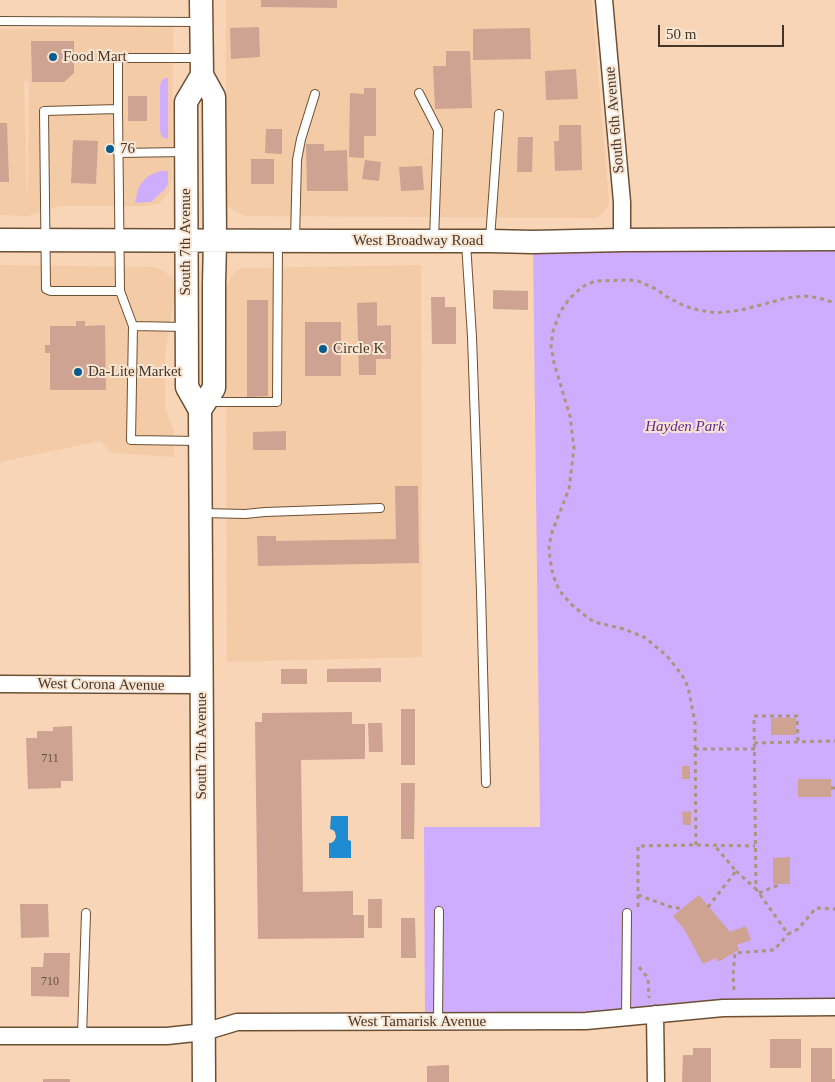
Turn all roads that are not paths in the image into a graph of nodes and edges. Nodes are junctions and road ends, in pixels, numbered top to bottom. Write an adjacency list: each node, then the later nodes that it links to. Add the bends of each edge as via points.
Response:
1 (604, 0): 19 (street, South 6th Avenue, via 622,202)
2 (201, 11): 3 (lane); 4 (main road, South 7th Avenue)
3 (0, 21)
4 (202, 66): 7 (lane, via 118,58); 9 (main road, South 7th Avenue, via 186,102); 16 (main road, South 7th Avenue, via 214,97)
5 (419, 93): 21 (lane, via 438,130)
6 (316, 94): 20 (lane, via 298,153)
7 (118, 109): 10 (lane); 13 (lane, via 44,111)
8 (499, 114): 18 (lane)
9 (186, 152): 10 (lane); 15 (main road, South 7th Avenue)
10 (118, 153): 14 (lane)
11 (835, 239): 19 (main road, West Broadway Road)
12 (0, 240): 13 (main road, West Broadway Road)
13 (45, 240): 14 (main road, West Broadway Road); 22 (lane, via 46,289)
14 (119, 240): 15 (main road, West Broadway Road); 22 (lane)
15 (187, 240): 16 (main road, West Broadway Road); 24 (main road, South 7th Avenue)
16 (215, 240): 20 (main road, West Broadway Road); 25 (main road, South 7th Avenue, via 214,388)
17 (466, 240): 18 (main road, West Broadway Road); 21 (main road, West Broadway Road); 31 (lane, via 474,376)
18 (490, 240): 19 (main road, West Broadway Road)
19 (622, 240)
20 (286, 241): 21 (main road, West Broadway Road); 25 (lane, via 277,402)
21 (434, 241)
22 (120, 291): 23 (lane)
23 (133, 326): 24 (lane); 26 (lane, via 131,440)
24 (187, 326): 25 (main road, South 7th Avenue, via 187,388)
25 (202, 406): 26 (main road, South 7th Avenue)
26 (200, 441): 28 (main road, South 7th Avenue)
27 (380, 508): 28 (lane)
28 (201, 513): 30 (main road, South 7th Avenue)
29 (0, 684): 30 (street, West Corona Avenue)
30 (202, 685): 39 (main road, South 7th Avenue)
31 (486, 783)
32 (439, 911): 38 (lane)
33 (86, 913): 41 (lane)
34 (627, 913): 37 (lane)
35 (835, 1008): 36 (street, West Tamarisk Avenue, via 723,1008)
36 (655, 1014): 37 (street, West Tamarisk Avenue); 43 (street)
37 (626, 1018): 38 (street, West Tamarisk Avenue)
38 (438, 1022): 39 (street, West Tamarisk Avenue, via 237,1022)
39 (204, 1032): 41 (street, West Tamarisk Avenue, via 167,1036); 42 (main road, South 7th Avenue)
40 (0, 1036): 41 (street, West Tamarisk Avenue)
41 (82, 1036)
42 (204, 1082)
43 (656, 1082)

